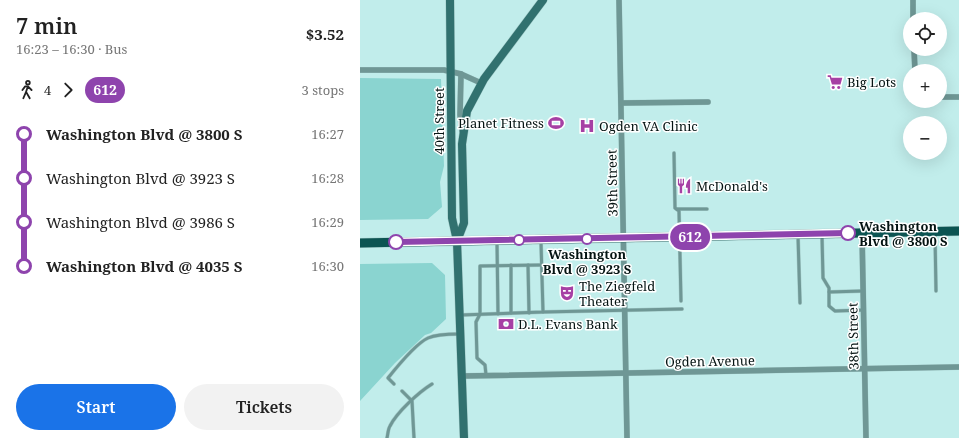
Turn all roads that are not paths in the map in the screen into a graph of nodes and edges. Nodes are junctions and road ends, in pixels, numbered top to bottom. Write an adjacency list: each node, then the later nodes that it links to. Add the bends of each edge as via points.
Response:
1 (450, 0): 7 (main road, 40th Street)
2 (543, 0): 9 (main road)
3 (619, 0): 13 (street, 39th Street)
4 (913, 0): 5 (street)
5 (913, 12)
6 (360, 70): 7 (street)
7 (452, 71): 8 (street); 26 (main road, 40th Street, via 452,218)
8 (461, 74): 9 (street); 14 (street, 40th Street)
9 (481, 83): 14 (main road, via 467,111)
10 (959, 96): 11 (street)
11 (947, 97)
12 (708, 102): 13 (street)
13 (622, 103): 24 (street, 39th Street)
14 (462, 138): 26 (main road, 40th Street, via 464,223)
15 (674, 153): 16 (lane)
16 (677, 209): 17 (lane); 23 (lane)
17 (707, 209)
18 (959, 231): 19 (main road)
19 (934, 232): 20 (main road); 34 (lane)
20 (862, 233): 22 (main road); 33 (street, 38th Street)
21 (798, 234): 22 (main road); 23 (main road); 37 (lane)
22 (822, 234): 35 (lane, via 823,278)
23 (680, 237): 24 (main road); 36 (lane)
24 (624, 238): 25 (main road); 40 (street, 39th Street)
25 (541, 240): 27 (main road); 32 (lane)
26 (457, 241): 27 (main road); 28 (main road); 46 (main road, 40th Street)
27 (497, 241): 29 (lane)
28 (360, 243)
29 (498, 265): 30 (lane); 44 (lane, via 480,266); 45 (lane)
30 (511, 265): 31 (lane); 42 (lane)
31 (528, 265): 32 (lane); 43 (lane)
32 (542, 265): 41 (lane)
33 (864, 291): 35 (lane); 39 (street, 38th Street)
34 (936, 291)
35 (829, 292): 39 (lane, via 829,306 835,311)
36 (680, 301)
37 (800, 303)
38 (682, 309): 40 (lane)
39 (864, 310): 49 (street, 38th Street)
40 (624, 311): 41 (lane); 50 (street, 39th Street)
41 (543, 312): 43 (lane)
42 (511, 313): 43 (lane); 45 (lane)
43 (529, 313)
44 (480, 314): 45 (lane); 46 (lane); 52 (lane, via 476,322 477,358 485,365)
45 (498, 314)
46 (459, 315): 47 (main road, 40th Street)
47 (459, 334): 51 (main road, 40th Street); 53 (lane, via 445,334 421,343 388,378)
48 (959, 367): 49 (street, Ogden Avenue)
49 (865, 368): 50 (street, Ogden Avenue); 61 (street, 38th Street)
50 (624, 374): 52 (street, Ogden Avenue); 60 (street, 39th Street)
51 (462, 376): 52 (street, Ogden Avenue); 59 (main road, 40th Street)
52 (486, 376)
53 (394, 384)
54 (432, 384): 56 (lane)
55 (402, 391): 56 (lane)
56 (412, 401): 57 (lane, via 389,426); 58 (lane)
57 (387, 438)
58 (414, 438)
59 (464, 438)
60 (627, 438)
61 (866, 438)

